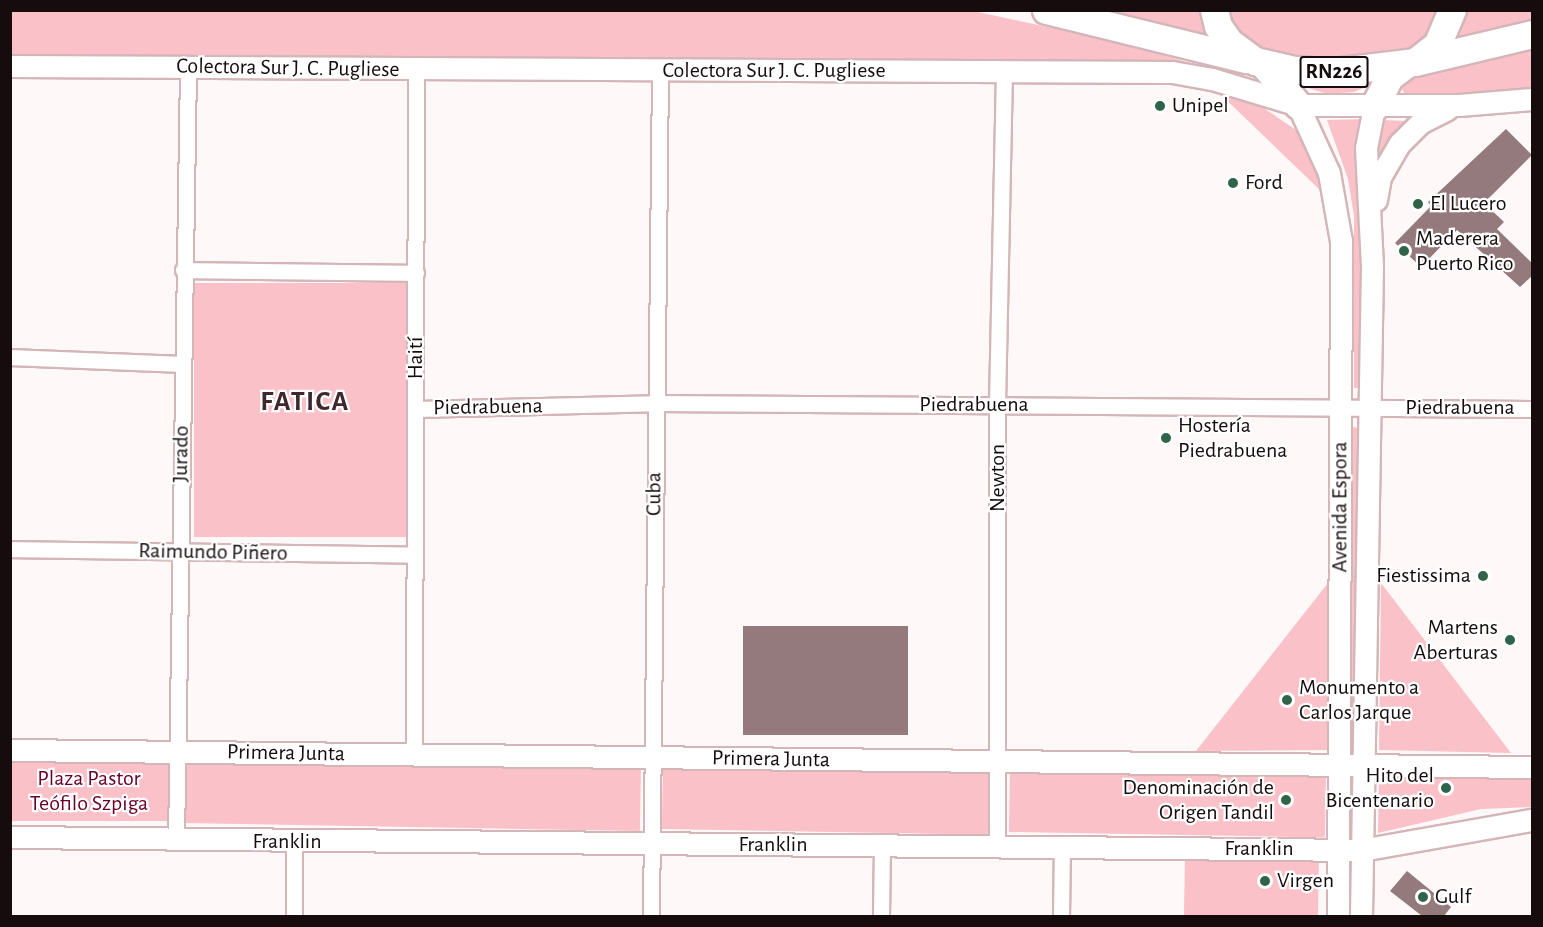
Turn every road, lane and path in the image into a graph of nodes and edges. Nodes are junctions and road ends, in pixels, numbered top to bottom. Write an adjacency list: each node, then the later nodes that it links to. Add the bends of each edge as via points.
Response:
1 (1046, 10): 5 (highway, RN226)
2 (1214, 10): 5 (highway, RN226, via 1218,26 1229,42)
3 (1452, 10): 6 (highway, via 1437,45)
4 (1533, 34): 6 (highway, RN226)
5 (1259, 63): 6 (highway, RN226, via 1332,72); 13 (highway)
6 (1410, 63): 15 (highway, via 1389,76)
7 (10, 66): 8 (main road, Colectora Sur J. C. Pugliese)
8 (188, 67): 9 (main road, Colectora Sur J. C. Pugliese); 17 (street, Jurado)
9 (416, 70): 10 (main road, Colectora Sur J. C. Pugliese); 18 (street, Haití)
10 (660, 71): 11 (main road, Colectora Sur J. C. Pugliese); 21 (street, Cuba)
11 (1004, 72): 13 (main road, Colectora Sur J. C. Pugliese, via 1172,72 1212,79); 22 (street, Newton)
12 (1533, 99): 14 (main road, Colectora Sur J. C. Pugliese)
13 (1298, 105): 15 (main road, Colectora Sur J. C. Pugliese); 23 (main road, Avenida Espora, via 1329,173 1339,219)
14 (1459, 105): 15 (main road, Colectora Sur J. C. Pugliese); 16 (main road, via 1420,123 1391,154 1380,177)
15 (1374, 107): 16 (main road, Avenida Espora, via 1366,148)
16 (1372, 236): 24 (main road, Avenida Espora)
17 (183, 270): 18 (street); 20 (street, Jurado)
18 (416, 273): 25 (street, Haití)
19 (10, 357): 20 (street)
20 (182, 364): 28 (street, Jurado)
21 (654, 403): 22 (street, Piedrabuena); 25 (street, Piedrabuena); 33 (street, Cuba)
22 (997, 405): 23 (street, Piedrabuena); 34 (street, Newton)
23 (1339, 407): 24 (street, Piedrabuena); 35 (main road, Avenida Espora)
24 (1371, 408): 26 (street, Piedrabuena); 36 (main road, Avenida Espora)
25 (416, 409): 29 (street, Haití)
26 (1533, 409)
27 (10, 549): 28 (street, Raimundo Piñero)
28 (180, 551): 29 (street, Raimundo Piñero); 31 (street, Jurado)
29 (415, 555): 32 (street, Haití)
30 (10, 750): 31 (main road, Primera Junta)
31 (177, 752): 32 (main road, Primera Junta); 40 (street, Jurado)
32 (414, 754): 33 (main road, Primera Junta)
33 (655, 757): 34 (main road, Primera Junta); 42 (street, Cuba)
34 (999, 761): 35 (main road, Primera Junta); 44 (street, Newton)
35 (1340, 765): 36 (main road, Primera Junta); 46 (main road, Avenida Espora)
36 (1364, 766): 37 (main road, Primera Junta); 47 (main road, Avenida Espora)
37 (1533, 767)
38 (1533, 820): 47 (main road, Franklin)
39 (10, 837): 40 (main road, Franklin)
40 (176, 841): 41 (main road, Franklin)
41 (294, 842): 42 (main road, Franklin); 48 (street)
42 (652, 844): 43 (main road, Franklin); 49 (street, Cuba)
43 (882, 846): 44 (main road, Franklin); 50 (street)
44 (998, 847): 45 (main road, Franklin)
45 (1062, 848): 46 (main road, Franklin); 51 (street)
46 (1340, 850): 47 (main road, Franklin); 52 (main road, Avenida Espora)
47 (1361, 850): 53 (main road, Avenida Espora)
48 (294, 916)
49 (651, 916)
50 (881, 916)
51 (1061, 916)
52 (1338, 916)
53 (1361, 916)

